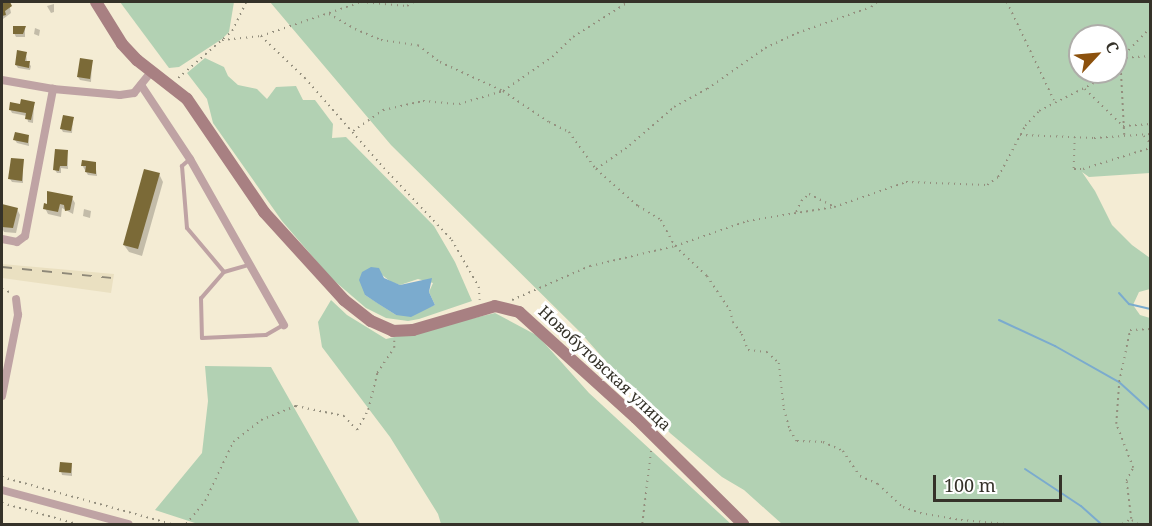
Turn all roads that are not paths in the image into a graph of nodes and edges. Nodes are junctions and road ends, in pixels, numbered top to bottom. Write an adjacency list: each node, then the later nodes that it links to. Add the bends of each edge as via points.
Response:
1 (96, 2): 2 (street, via 122,44)
2 (152, 71): 4 (street); 15 (street, Новобутовская улица, via 187,99 264,212 315,272 371,321 396,331 413,330 480,308 495,306 519,312)
3 (2, 80): 5 (street)
4 (141, 86): 5 (street, via 134,93 120,95); 6 (street)
5 (53, 89): 7 (street, via 25,236 17,242)
6 (190, 159): 8 (street); 9 (lane, via 182,166 187,228)
7 (2, 239)
8 (248, 266): 9 (lane); 11 (street)
9 (224, 272): 11 (lane, via 201,298 202,338 266,335)
10 (16, 299): 12 (street, via 18,315)
11 (284, 325)
12 (2, 396)
13 (2, 490): 14 (street)
14 (128, 525)
15 (743, 525)

